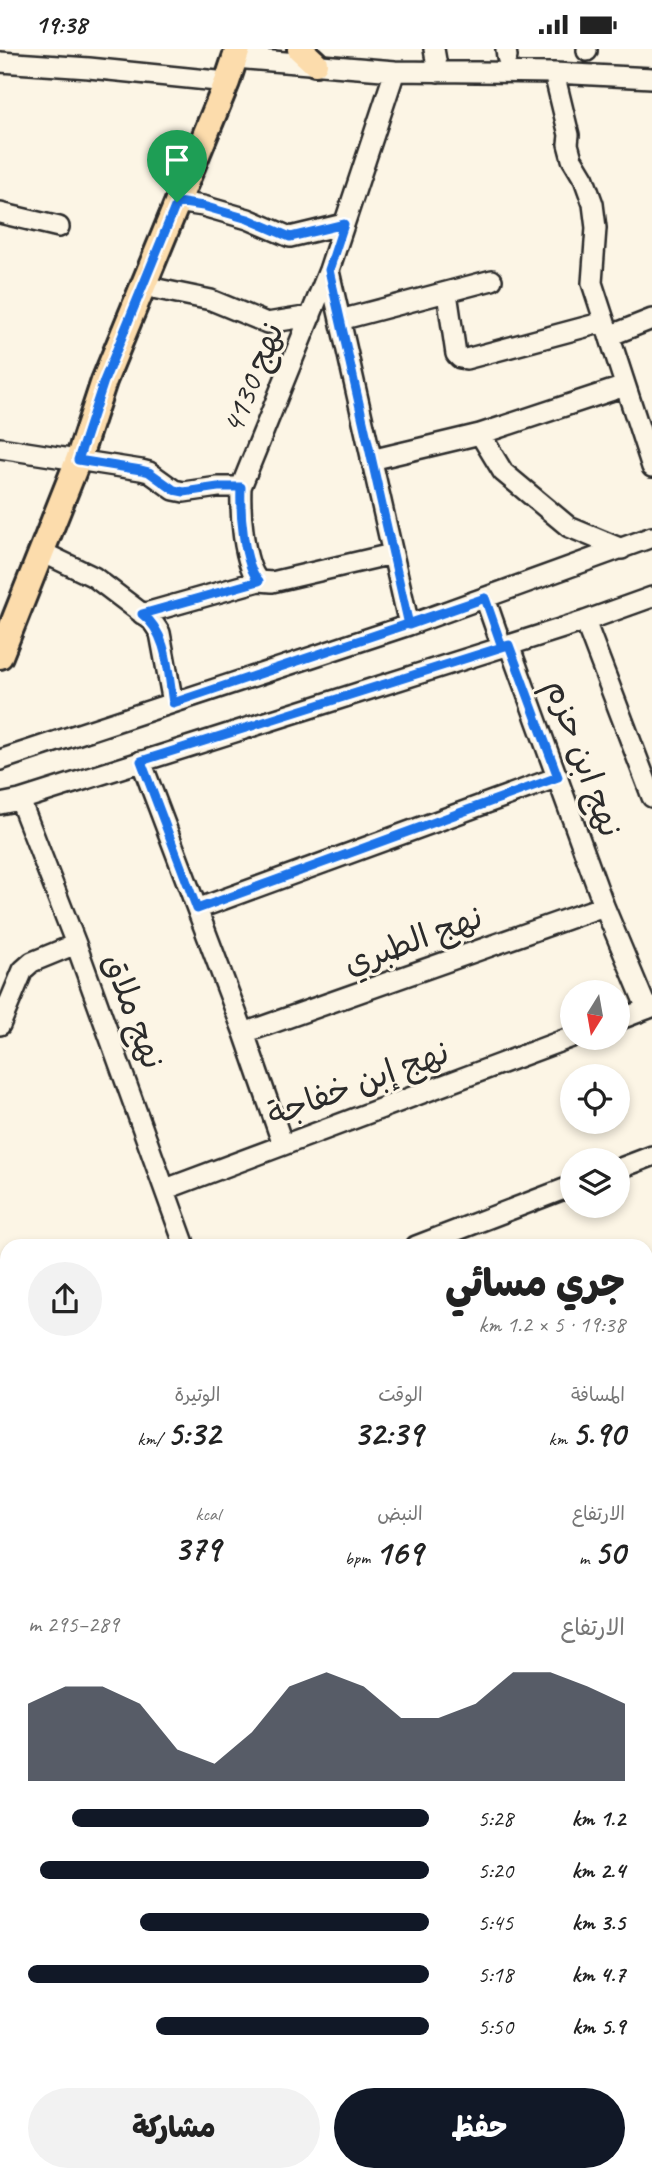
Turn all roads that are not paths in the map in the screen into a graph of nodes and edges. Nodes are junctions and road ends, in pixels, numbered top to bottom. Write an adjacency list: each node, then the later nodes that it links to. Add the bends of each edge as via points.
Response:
1 (434, 49): 7 (street)
2 (237, 53): 3 (street); 10 (main road)
3 (308, 56): 6 (street)
4 (13, 58): 5 (street)
5 (89, 58): 10 (street)
6 (395, 71): 7 (street); 13 (street, نهج 4130)
7 (438, 72): 8 (street)
8 (554, 73): 9 (street); 22 (street, via 572,159 593,204 596,228 591,275)
9 (652, 78)
10 (227, 82): 11 (main road)
11 (177, 202): 13 (street, via 248,219 290,237); 17 (main road)
12 (0, 213): 14 (street)
13 (344, 224): 15 (street, نهج 4130)
14 (59, 227)
15 (329, 270): 19 (street, نهج 4130); 21 (street)
16 (492, 280): 18 (street)
17 (143, 286): 19 (street, via 211,300 267,323); 26 (main road)
18 (447, 293): 21 (street); 22 (street, via 456,354 466,359)
19 (311, 316): 29 (street, نهج 4130)
20 (652, 319): 22 (street)
21 (340, 320): 27 (street)
22 (607, 329): 23 (street)
23 (625, 386): 24 (street); 28 (street)
24 (480, 434): 27 (street); 31 (street, via 503,472 569,527)
25 (0, 448): 26 (street)
26 (78, 460): 29 (street, via 149,472 184,492); 32 (main road)
27 (371, 460): 33 (street)
28 (652, 467)
29 (241, 487): 34 (street, نهج 4130, via 250,570)
30 (652, 537): 31 (street)
31 (622, 549): 36 (street)
32 (40, 551): 37 (street, via 94,577); 41 (main road)
33 (392, 554): 34 (street, via 272,582); 39 (street)
34 (259, 581): 37 (street)
35 (652, 597): 38 (street)
36 (485, 598): 39 (street); 40 (street, نهج ابن حزم)
37 (142, 614): 42 (street, via 160,633)
38 (585, 621): 40 (street); 46 (street)
39 (409, 625): 42 (street)
40 (505, 646): 44 (street); 45 (street, نهج ابن حزم)
41 (0, 656)
42 (173, 703): 43 (street)
43 (0, 760)
44 (141, 761): 47 (street); 50 (street)
45 (558, 777): 49 (street, نهج ابن حزم); 50 (street)
46 (652, 797)
47 (20, 800): 48 (street); 51 (street, نهج ملاق)
48 (0, 804)
49 (604, 906): 52 (street, نهج ابن حزم); 55 (street, نهج الطبري)
50 (197, 909): 55 (street)
51 (76, 944): 54 (street, via 23,969); 60 (street, نهج ملاق)
52 (650, 1008): 53 (street)
53 (630, 1016)
54 (0, 1025)
55 (244, 1033): 57 (street)
56 (560, 1041): 57 (street, نهج إبن خفاجة)
57 (283, 1145): 60 (street, نهج إبن خفاجة)
58 (652, 1156): 59 (street)
59 (630, 1164)
60 (166, 1189): 62 (street, نهج ملاق)
61 (560, 1192): 63 (street)
62 (183, 1239)
63 (435, 1239)

